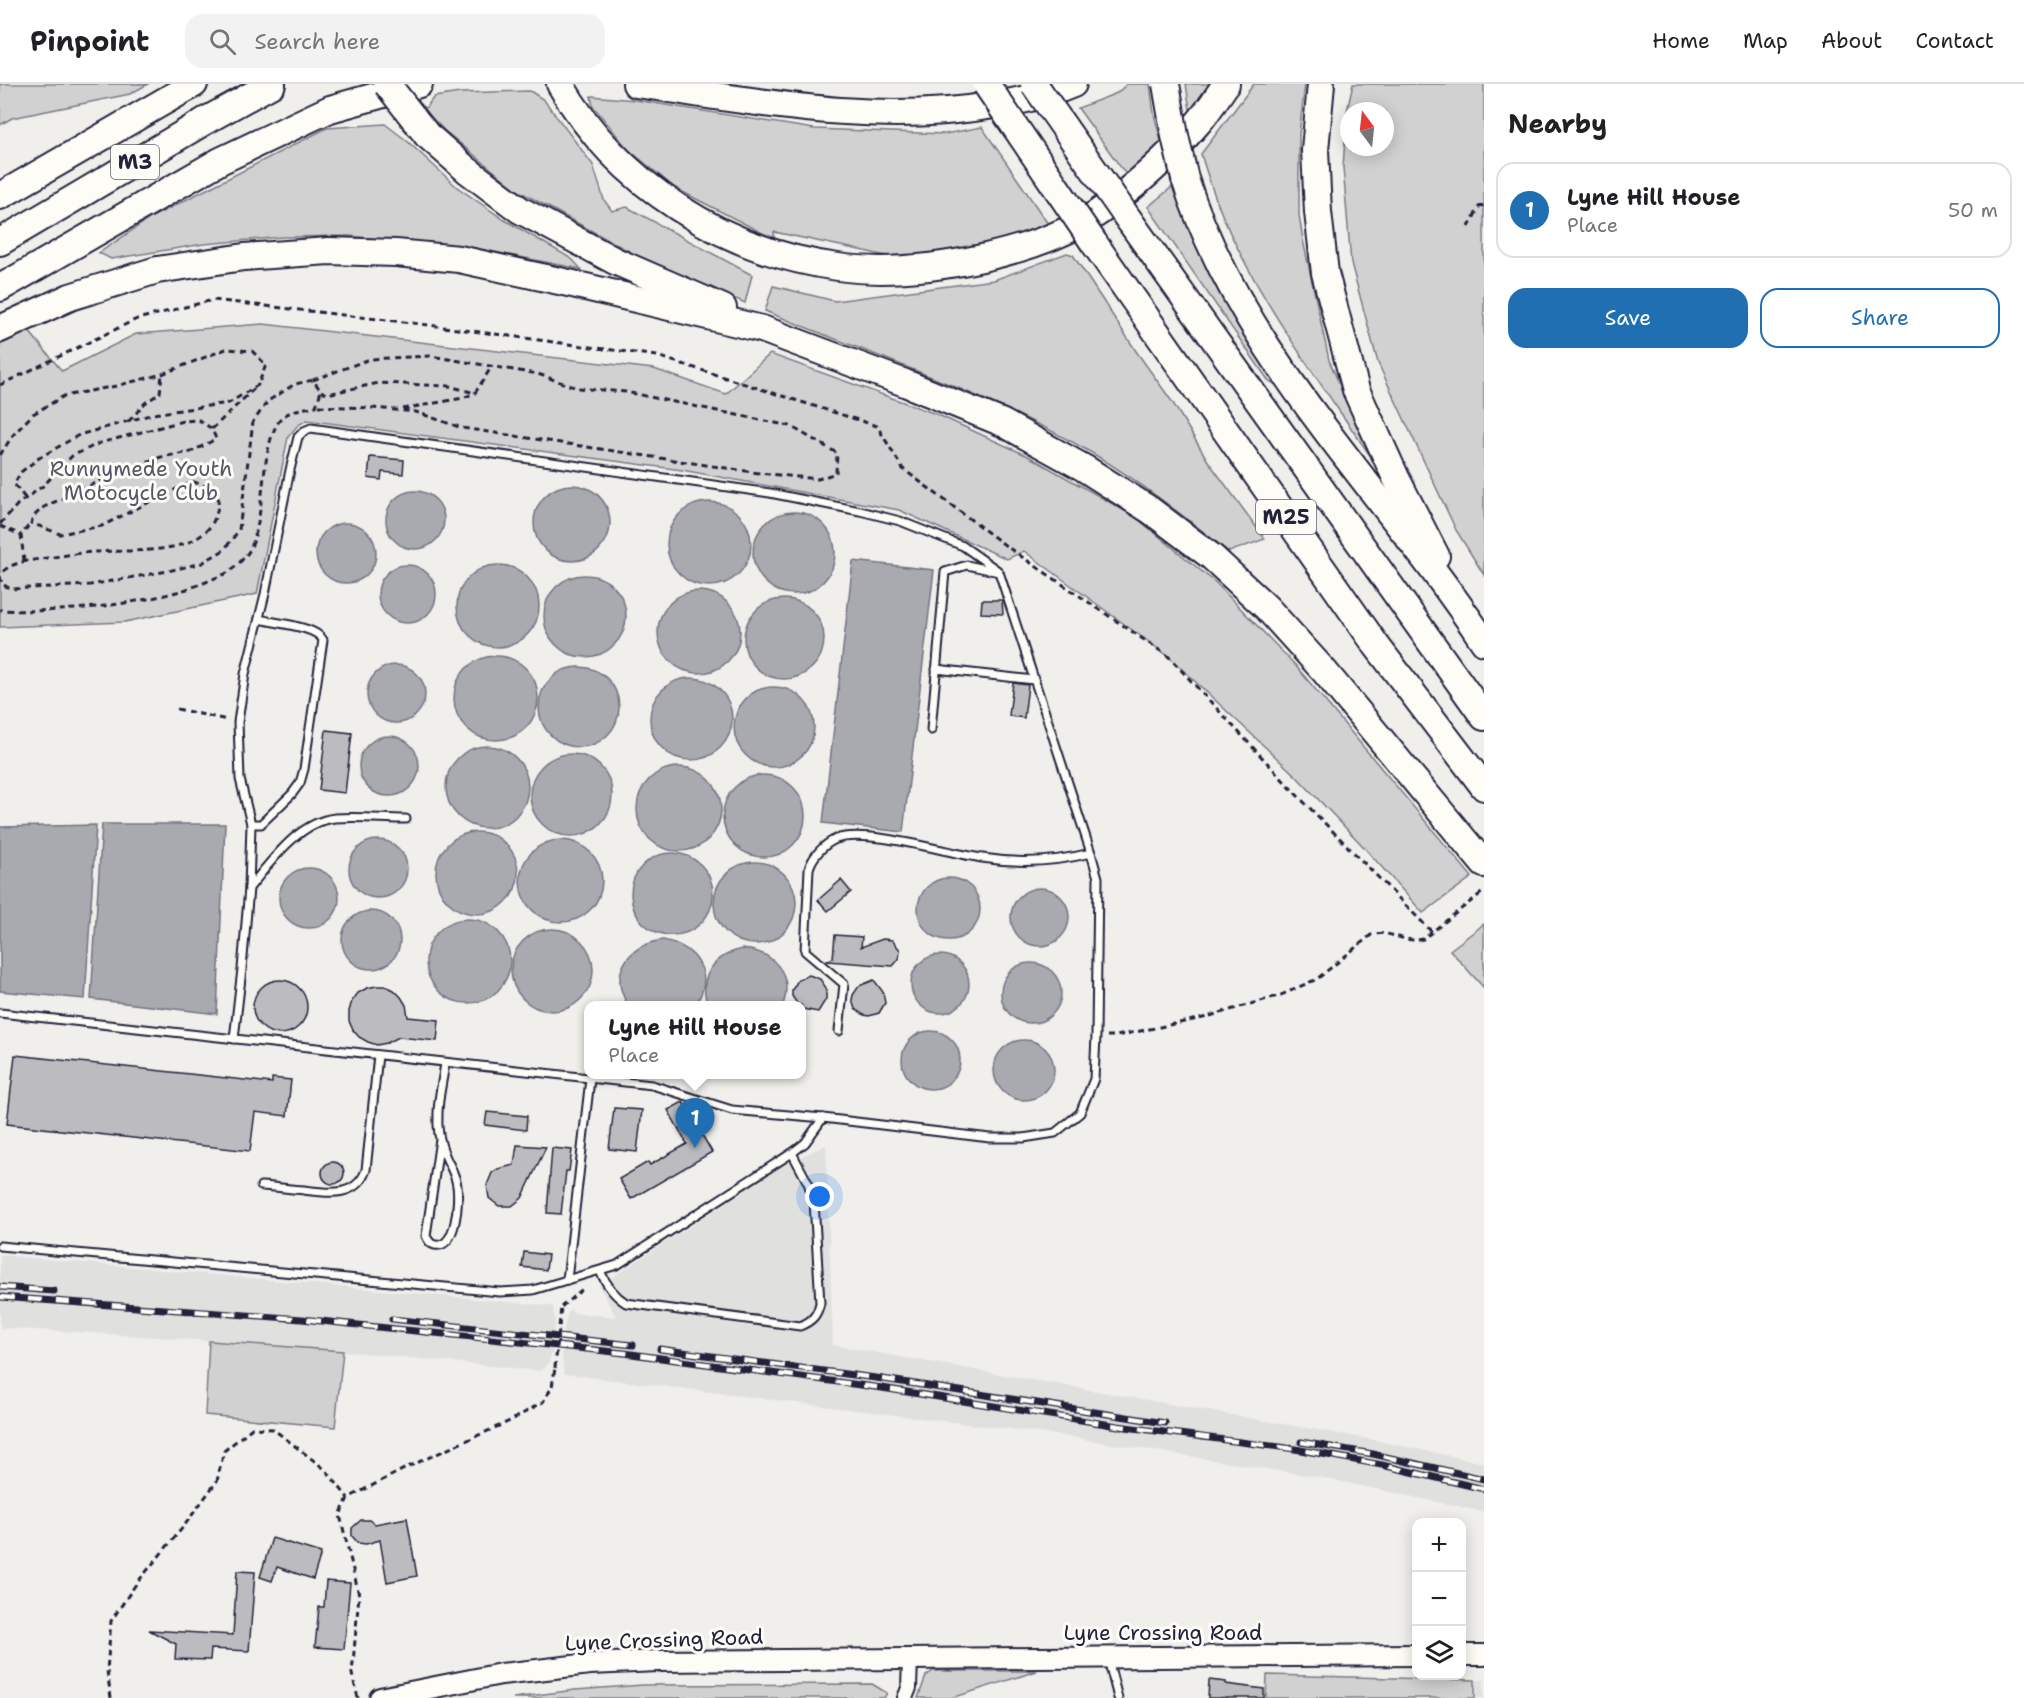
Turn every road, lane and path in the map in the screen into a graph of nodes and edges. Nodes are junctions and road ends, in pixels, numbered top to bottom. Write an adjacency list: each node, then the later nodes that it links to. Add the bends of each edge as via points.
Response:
1 (194, 84): 13 (highway, M3)
2 (272, 84): 16 (highway, M3)
3 (387, 84): 19 (highway, bridge, via 427,135 520,210 615,261 720,306)
4 (419, 84): 17 (highway, via 330,109 220,161)
5 (560, 84): 11 (highway, via 618,158 649,186 703,224 774,254 839,268 903,270 956,264 1018,250 1098,213 1170,152 1198,123)
6 (636, 84): 9 (highway, via 838,111 901,114 970,110 1023,100)
7 (986, 84): 48 (highway, M25, bridge, via 1376,645)
8 (1034, 84): 45 (highway, M25, bridge)
9 (1073, 84)
10 (1166, 84): 38 (highway, bridge, via 1185,179 1216,258 1262,338 1328,435)
11 (1226, 84)
12 (1321, 84): 38 (highway, via 1316,150 1325,273 1356,390)
13 (0, 196)
14 (1484, 205): 15 (path, via 1479,207)
15 (1469, 228)
16 (0, 242)
17 (0, 288)
18 (0, 329): 19 (highway, via 70,297 157,270 244,256 328,251 396,252 459,259)
19 (762, 330): 52 (highway, via 1003,423 1150,510 1212,557 1267,608)
20 (492, 366): 22 (path, via 404,356 370,359); 25 (path); 27 (path, via 538,374 577,388 626,392 790,426 837,453 836,473 818,479 759,473 462,428)
21 (162, 374): 23 (path, via 226,349 252,351 266,365); 28 (path, via 160,393); 30 (path, via 64,396 33,414)
22 (313, 380): 24 (path); 37 (path, via 295,384 268,402 253,422 240,530 225,550 202,563 90,585 11,589 2,584)
23 (258, 385): 28 (path, via 229,403); 29 (path)
24 (321, 392): 25 (path, via 379,383 449,386); 26 (path)
25 (475, 393): 27 (path)
26 (316, 406): 27 (path); 39 (path, via 287,413 272,432 259,521 248,552 231,571 197,587 136,602)
27 (399, 410)
28 (129, 421): 31 (path, via 79,435 39,458 21,472 14,484)
29 (212, 429): 31 (path, via 199,420 183,421 100,443 72,456); 32 (path, via 216,439 190,452 127,468 44,507)
30 (0, 455)
31 (25, 499): 33 (path)
32 (31, 523): 34 (path); 35 (path, via 60,534 102,526 195,482 218,494 214,521 202,536 190,542 170,548)
33 (0, 525): 34 (path)
34 (21, 535): 35 (path)
35 (24, 561): 37 (path, via 9,565)
36 (999, 572): 40 (lane, via 963,546 900,521 860,511 770,493 311,428 298,437); 42 (lane, via 967,565 945,572); 43 (lane)
37 (0, 575)
38 (1455, 598): 41 (highway)
39 (0, 610)
40 (259, 620): 46 (lane); 50 (lane, via 312,630 323,640 300,783 269,818 261,824)
41 (1484, 642)
42 (936, 669): 43 (lane); 47 (lane)
43 (1034, 680): 51 (lane)
44 (177, 709): 46 (path)
45 (1484, 717)
46 (238, 722): 50 (lane, via 240,779)
47 (931, 730)
48 (1484, 787)
49 (406, 819): 53 (lane, via 334,819 319,823 289,843)
50 (251, 824): 53 (lane)
51 (1091, 853): 56 (lane, via 1063,860 1024,862 981,858 872,837 835,839 811,861 805,951 844,984); 57 (lane, via 1098,878)
52 (1484, 864)
53 (249, 888): 58 (lane)
54 (1484, 891): 57 (path, via 1423,939 1413,941 1382,932 1371,935 1317,979 1281,995 1203,1018)
55 (0, 1013): 58 (lane)
56 (840, 1031)
57 (1096, 1036): 63 (lane, via 1094,1079 1080,1113 1055,1132 1023,1138 990,1138)
58 (234, 1039): 59 (lane)
59 (378, 1055): 60 (lane); 66 (lane, via 366,1170 359,1183 334,1194)
60 (445, 1063): 61 (lane); 64 (lane, via 438,1114)
61 (584, 1078)
62 (590, 1079): 63 (lane, via 652,1085 732,1110); 69 (lane)
63 (823, 1118): 65 (lane, via 805,1143)
64 (440, 1139): 64 (lane, via 457,1185 458,1201 449,1240 438,1245 426,1236)
65 (792, 1153): 68 (lane, via 633,1256); 68 (lane, via 814,1201 820,1303 811,1321 800,1326 626,1303)
66 (261, 1186)
67 (0, 1246): 69 (lane, via 500,1292 533,1290)
68 (598, 1271): 69 (lane); 70 (path, bridge, via 561,1307 552,1387 543,1402)
69 (567, 1280)
70 (348, 1498): 77 (path, via 326,1470 273,1429 252,1428 224,1451 217,1481 111,1621 106,1671); 78 (path, via 340,1515 359,1595 352,1674)
71 (1412, 1655): 74 (street, Lyne Crossing Road)
72 (1466, 1655): 73 (street)
73 (1484, 1655)
74 (1107, 1657): 75 (street, Lyne Crossing Road); 81 (lane)
75 (910, 1658): 76 (street, Lyne Crossing Road, via 590,1664 501,1674); 80 (street, via 909,1688)
76 (422, 1693): 79 (street, Lyne Crossing Road)
77 (111, 1698)
78 (358, 1698)
79 (380, 1698)
80 (904, 1698)
81 (1118, 1698)

